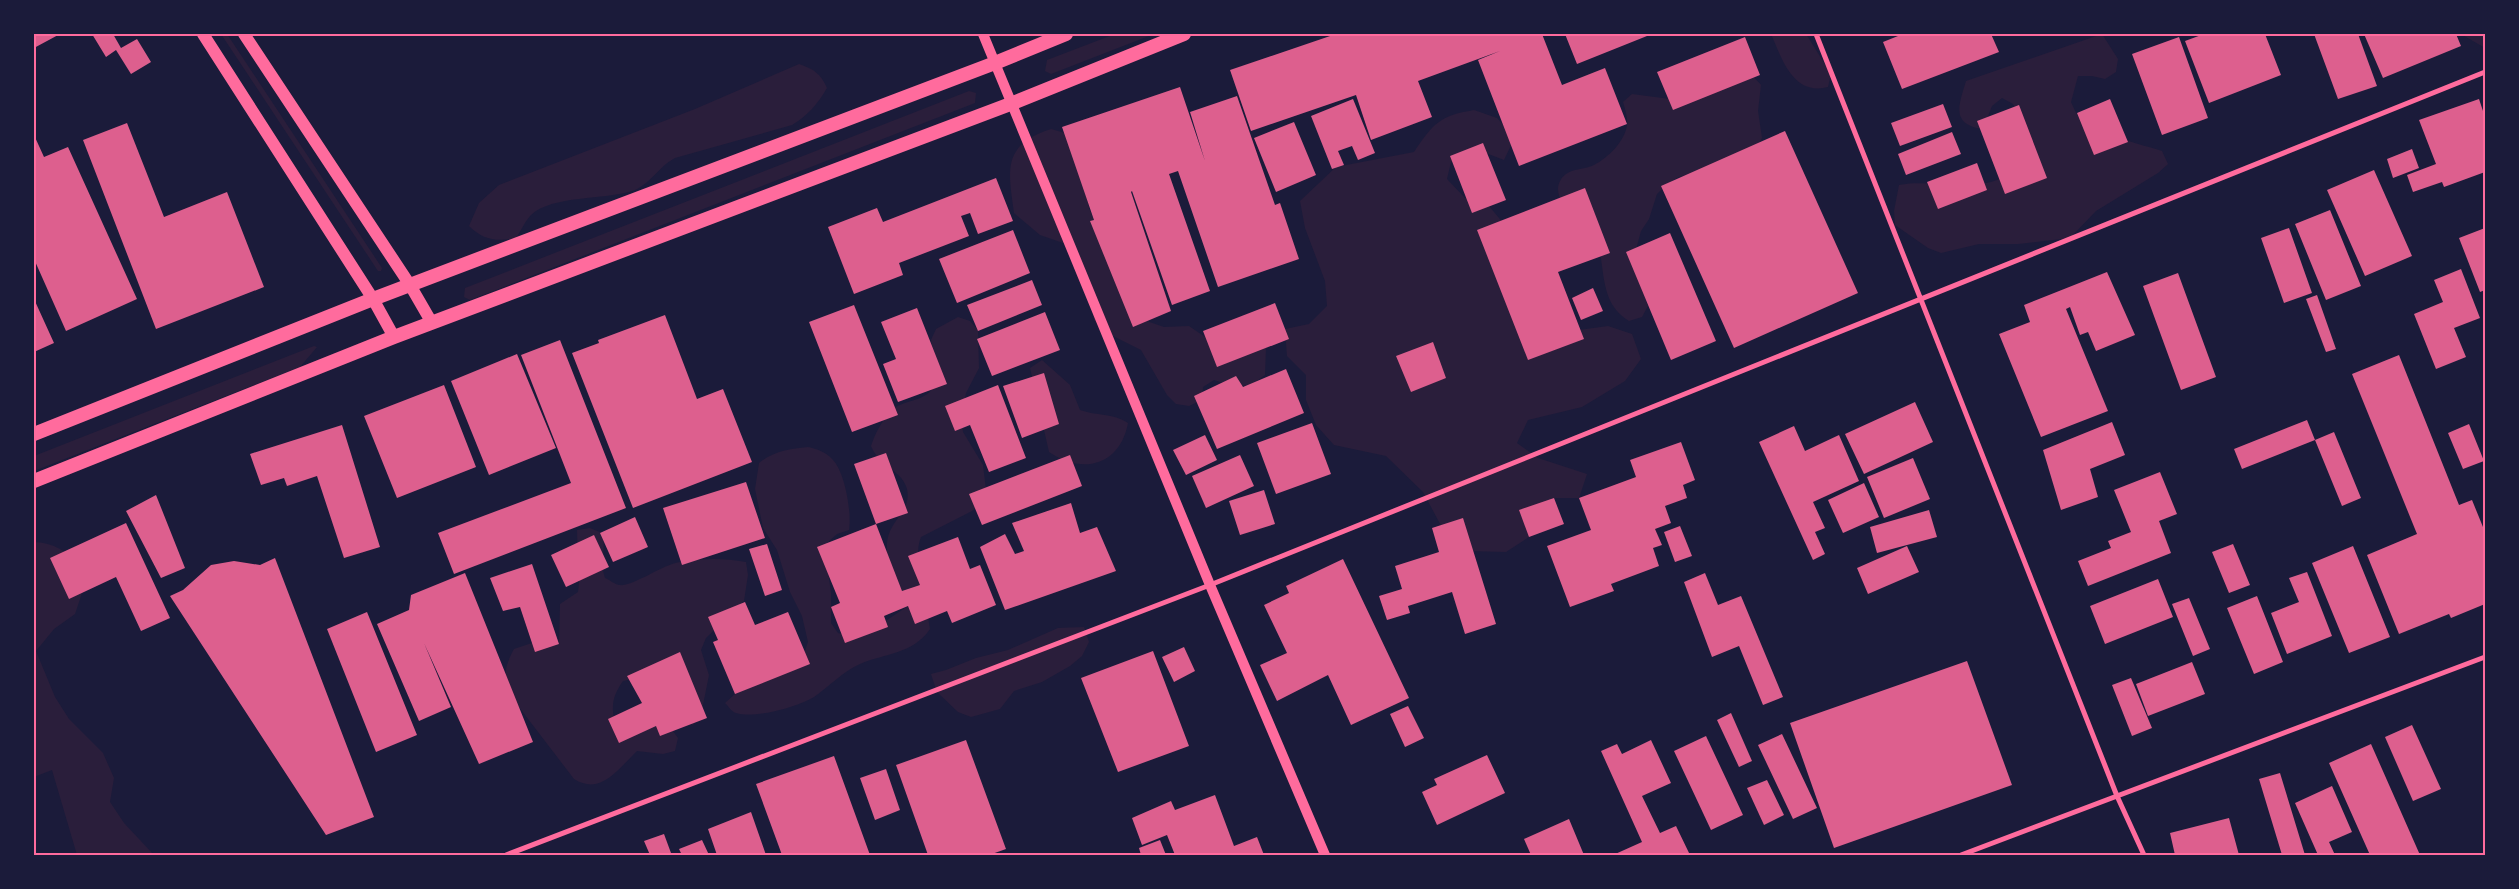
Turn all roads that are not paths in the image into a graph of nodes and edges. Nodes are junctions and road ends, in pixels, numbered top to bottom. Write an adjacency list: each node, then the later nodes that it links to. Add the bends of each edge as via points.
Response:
1 (203, 34): 12 (main road)
2 (244, 34): 10 (main road)
3 (983, 34): 7 (main road)
4 (1066, 34): 7 (highway)
5 (1184, 34): 9 (highway)
6 (1816, 34): 11 (street)
7 (997, 67): 9 (main road); 10 (highway)
8 (2485, 72): 11 (street)
9 (1012, 103): 13 (highway); 17 (main road)
10 (410, 285): 12 (highway); 13 (main road)
11 (1920, 298): 17 (street); 19 (street)
12 (373, 299): 14 (main road); 15 (highway)
13 (432, 323): 14 (highway)
14 (394, 337): 16 (highway)
15 (34, 434)
16 (34, 481)
17 (1210, 584): 20 (street); 21 (main road)
18 (2485, 657): 19 (street)
19 (2117, 796): 22 (street); 23 (street)
20 (506, 855)
21 (1325, 855)
22 (1961, 855)
23 (2144, 855)

